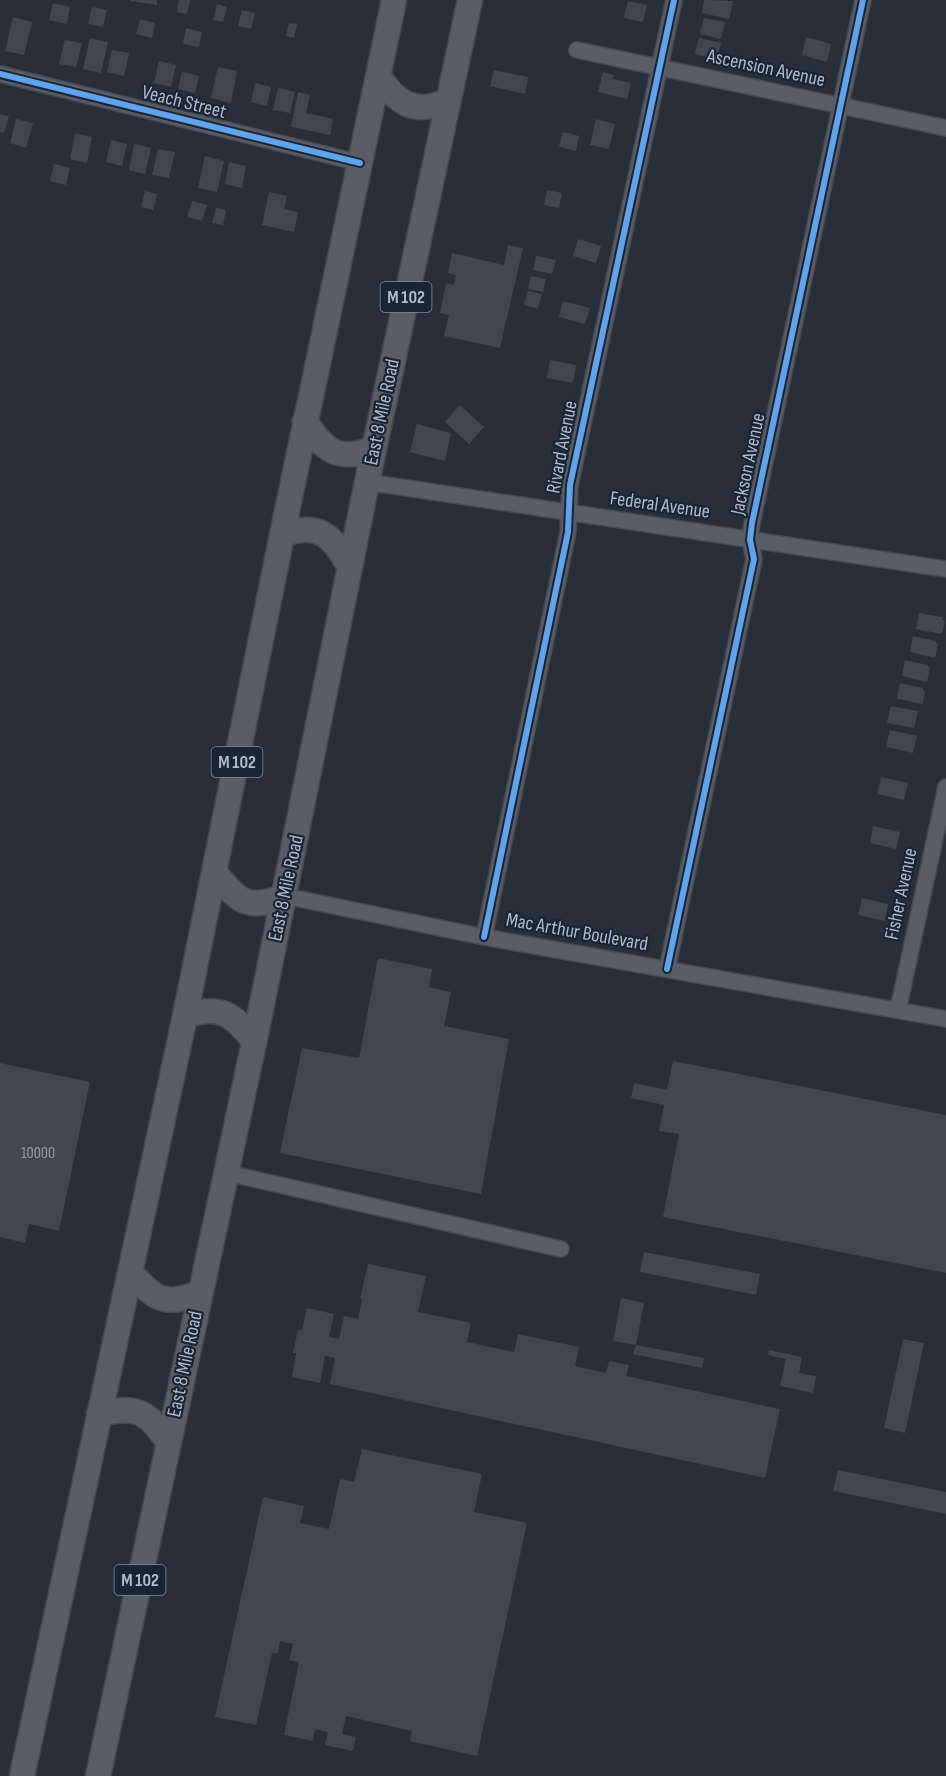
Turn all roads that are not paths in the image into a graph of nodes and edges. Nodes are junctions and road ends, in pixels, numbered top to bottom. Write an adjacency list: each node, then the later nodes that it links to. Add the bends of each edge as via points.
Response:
1 (394, 0): 8 (highway, M 102)
2 (470, 0): 9 (highway, East 8 Mile Road / M 102)
3 (674, 0): 6 (street, Rivard Avenue)
4 (863, 0): 10 (street, Jackson Avenue)
5 (578, 50): 6 (street, Ascension Avenue)
6 (659, 67): 10 (street, Ascension Avenue); 16 (street, Rivard Avenue, via 570,485)
7 (0, 74): 12 (street, Veach Street)
8 (378, 76): 9 (highway, via 388,91 406,104 424,108); 12 (highway, M 102)
9 (448, 101): 14 (highway, East 8 Mile Road / M 102)
10 (841, 105): 11 (street, Ascension Avenue); 18 (street, Jackson Avenue)
11 (946, 128)
12 (360, 163): 13 (highway, M 102)
13 (306, 422): 14 (highway, via 331,450 349,455); 17 (highway, M 102)
14 (374, 449): 15 (highway, East 8 Mile Road / M 102)
15 (367, 482): 16 (street, Federal Avenue); 19 (highway, East 8 Mile Road / M 102)
16 (568, 513): 18 (street, Federal Avenue); 24 (street, Rivard Avenue, via 568,532)
17 (282, 535): 19 (highway, via 303,529 323,533 340,548); 22 (highway, M 102)
18 (750, 540): 20 (street, Federal Avenue); 25 (street, Jackson Avenue, via 754,559)
19 (350, 568): 23 (highway, East 8 Mile Road / M 102)
20 (946, 569)
21 (946, 787): 26 (street, Fisher Avenue)
22 (214, 873): 23 (highway, via 251,904); 27 (highway, M 102)
23 (285, 896): 24 (street, Mac Arthur Boulevard); 29 (highway, East 8 Mile Road / M 102)
24 (484, 937): 25 (street, Mac Arthur Boulevard)
25 (667, 969): 26 (street, Mac Arthur Boulevard)
26 (898, 1010): 28 (street, Mac Arthur Boulevard)
27 (185, 1016): 29 (highway, via 217,1011 244,1028); 32 (highway, M 102)
28 (946, 1019)
29 (254, 1041): 30 (highway, East 8 Mile Road / M 102)
30 (227, 1173): 31 (street); 33 (highway, East 8 Mile Road / M 102)
31 (561, 1249)
32 (130, 1272): 33 (highway, via 158,1297 176,1300); 34 (highway, M 102)
33 (200, 1293): 35 (highway, East 8 Mile Road / M 102)
34 (99, 1414): 35 (highway, via 137,1411 153,1422); 36 (highway, M 102)
35 (169, 1443): 37 (highway, East 8 Mile Road / M 102)
36 (28, 1771)
37 (98, 1776)

